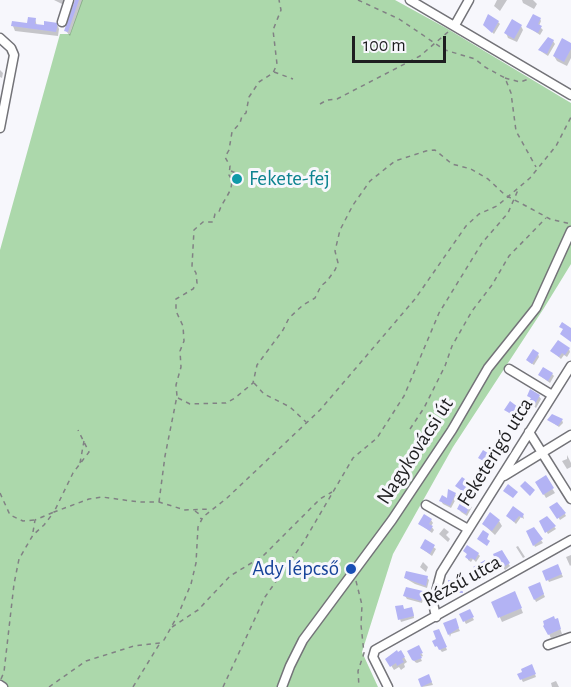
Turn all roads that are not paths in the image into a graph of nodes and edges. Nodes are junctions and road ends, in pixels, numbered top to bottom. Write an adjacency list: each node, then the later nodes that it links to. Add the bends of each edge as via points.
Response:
1 (69, 0): 4 (street)
2 (410, 0): 5 (street)
3 (469, 0): 5 (street)
4 (62, 22)
5 (455, 25): 7 (street)
6 (0, 38): 8 (street, via 14,55)
7 (571, 95)
8 (0, 128)
9 (571, 231): 24 (street, Nagykovácsi út, via 536,308 488,368 392,520 303,640)
10 (571, 366): 12 (street, Feketerigó utca)
11 (509, 369): 12 (street, Feketerigó utca)
12 (552, 395): 13 (street, Feketerigó utca)
13 (530, 432): 15 (street); 16 (street, Feketerigó utca)
14 (571, 435): 15 (street)
15 (542, 452): 16 (street); 17 (street)
16 (501, 478): 19 (street, Feketerigó utca)
17 (571, 499)
18 (426, 505): 19 (street, Feketerigó utca)
19 (468, 529): 21 (street, Feketerigó utca, via 441,573 433,603)
20 (571, 540): 21 (street, Rézsű utca)
21 (436, 617): 25 (street, Rézsű utca, via 368,654)
22 (571, 637): 23 (street)
23 (548, 645)
24 (282, 687)
25 (388, 687)

